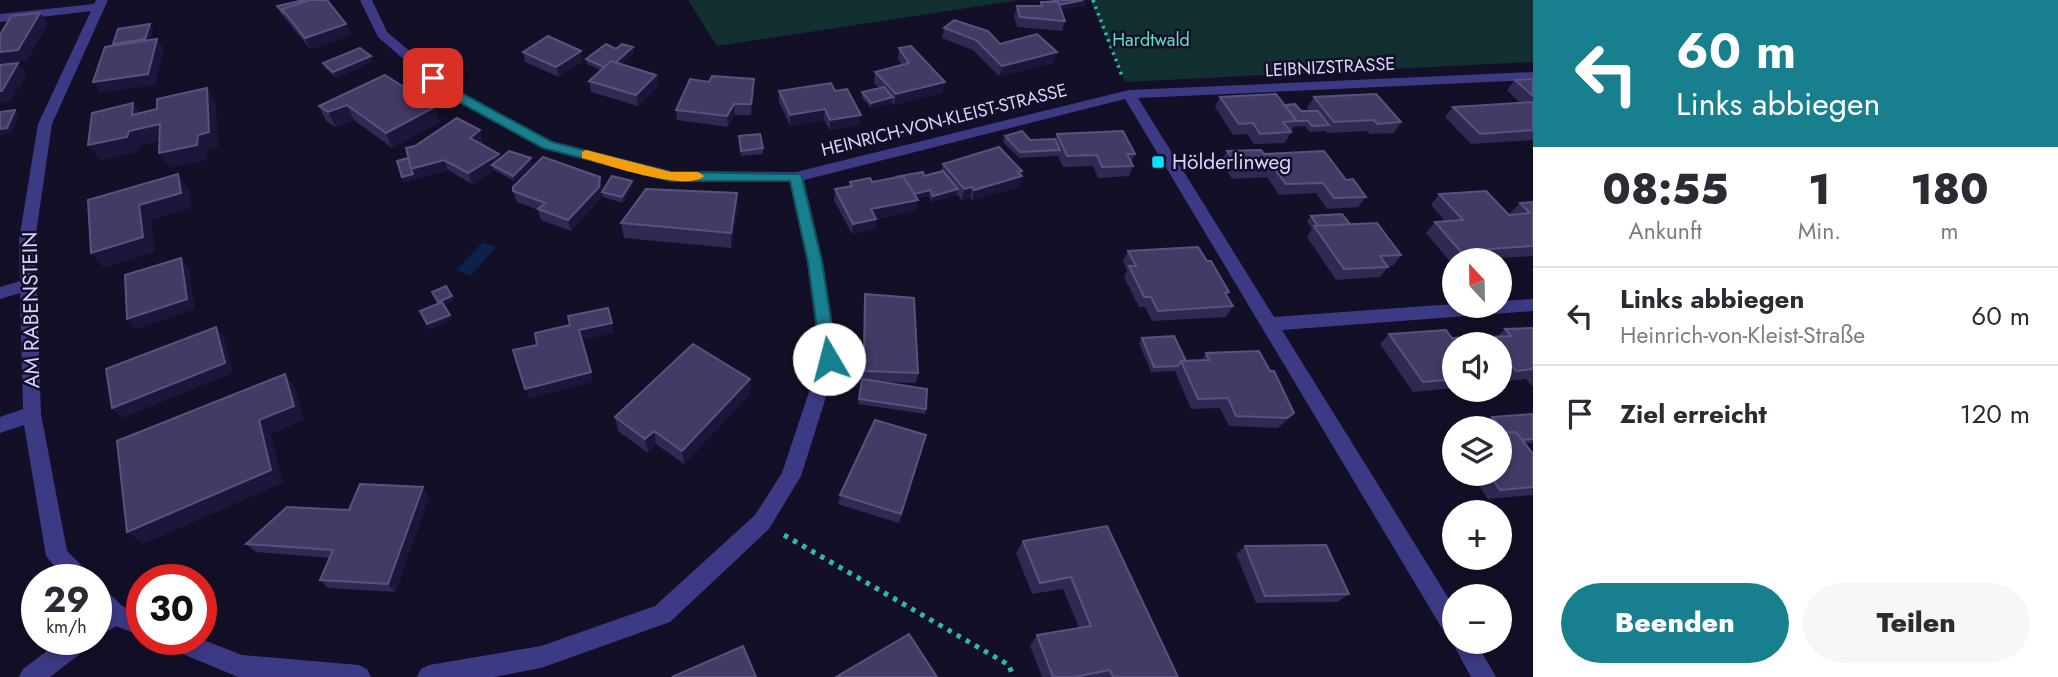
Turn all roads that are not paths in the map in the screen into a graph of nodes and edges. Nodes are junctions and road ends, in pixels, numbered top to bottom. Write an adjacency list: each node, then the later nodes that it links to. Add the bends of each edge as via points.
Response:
1 (366, 0): 6 (street, HEINRICH-VON-KLEIST-STRASSE, via 382,34 450,92 547,145 671,176)
2 (100, 4): 3 (street); 7 (street, AM RABENSTEIN, via 45,124 27,240)
3 (0, 18)
4 (1533, 76): 5 (street, LEIBNIZSTRASSE)
5 (1129, 94): 6 (street, HEINRICH-VON-KLEIST-STRASSE); 10 (street)
6 (796, 177): 22 (street, via 815,262 829,359 791,476 762,522 662,614 541,657)
7 (28, 285): 8 (street); 11 (street, AM RABENSTEIN)
8 (0, 293)
9 (1533, 304): 10 (street)
10 (1270, 324): 14 (street)
11 (32, 414): 12 (street); 13 (street, AM RABENSTEIN, via 57,556)
12 (0, 425)
13 (65, 564)
14 (1442, 607)
15 (114, 614): 16 (street)
16 (126, 619)
17 (1470, 654): 23 (street)
18 (60, 655): 20 (street)
19 (213, 655): 21 (street, via 242,667)
20 (31, 677)
21 (359, 677)
22 (429, 677)
23 (1484, 677)

